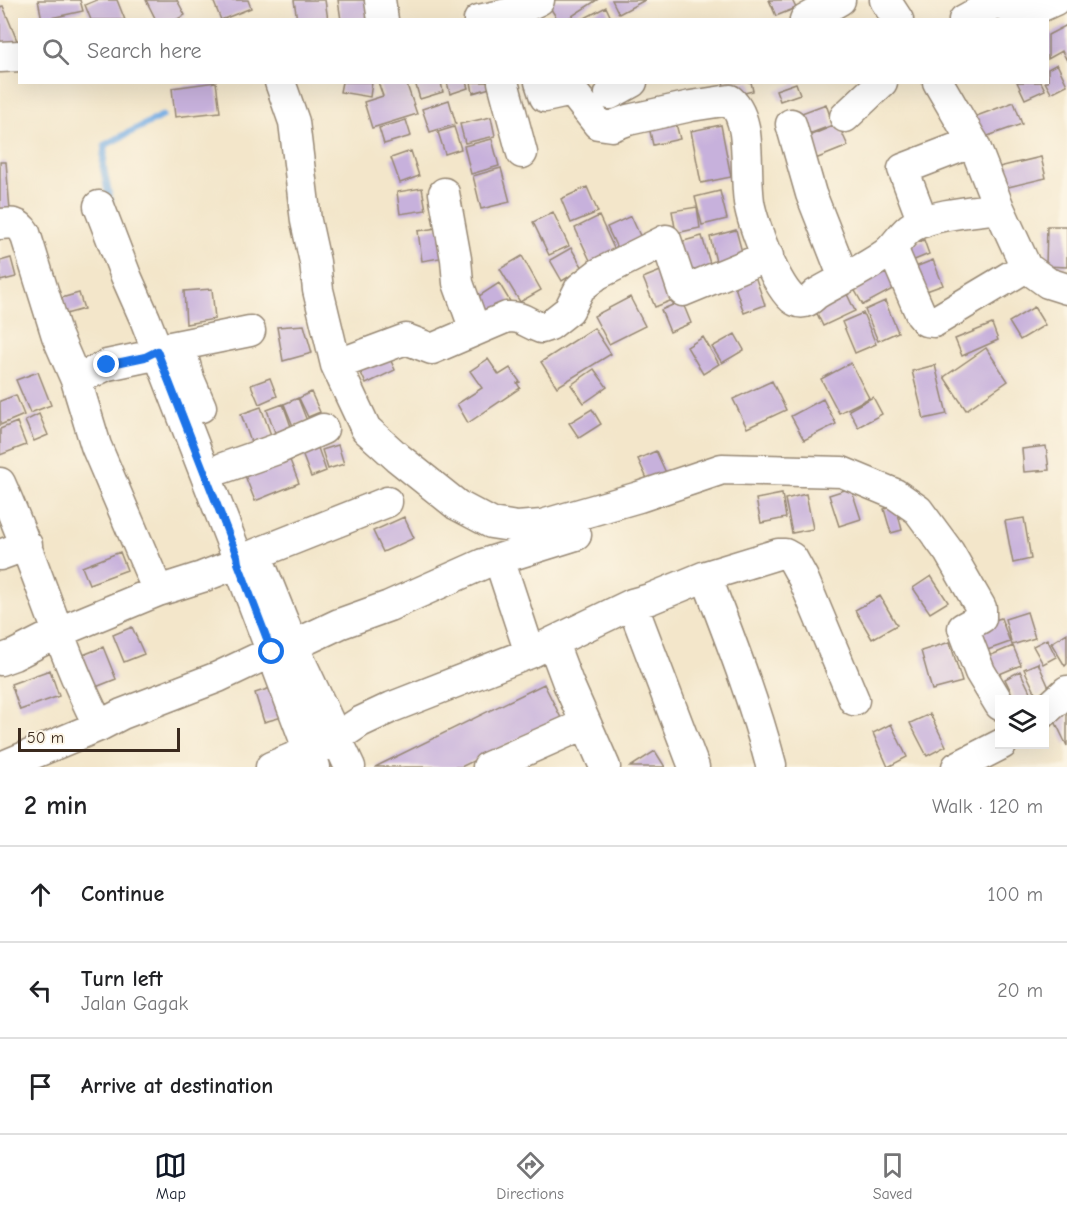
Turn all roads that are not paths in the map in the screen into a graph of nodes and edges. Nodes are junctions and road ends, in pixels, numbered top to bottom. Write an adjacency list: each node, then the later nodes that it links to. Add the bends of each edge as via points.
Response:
1 (380, 0): 6 (street)
2 (840, 0): 8 (street)
3 (885, 0): 9 (street)
4 (1054, 0): 10 (street, via 1022,15 997,2)
5 (526, 10): 7 (street)
6 (383, 18)
7 (489, 18)
8 (808, 18)
9 (897, 18)
10 (968, 18)
11 (18, 56): 12 (street)
12 (0, 57)
13 (281, 84): 35 (street, via 294,122 306,221)
14 (504, 84): 21 (street)
15 (541, 84): 28 (street, via 545,97 572,91 598,124 612,126 691,105 730,100 737,106 745,131 749,203)
16 (880, 84): 18 (street)
17 (939, 84): 20 (street)
18 (845, 117)
19 (791, 124): 30 (street, via 811,194)
20 (973, 142): 24 (street); 25 (street, via 903,169)
21 (522, 153)
22 (444, 193): 32 (street, via 458,284)
23 (99, 206): 34 (street)
24 (999, 208): 25 (street); 29 (street)
25 (922, 222): 27 (street, via 908,229)
26 (0, 225): 36 (street, via 15,223 25,233 57,336)
27 (892, 248): 29 (street, via 921,315 934,322); 30 (street)
28 (768, 256): 30 (street, via 784,292 797,302 810,300); 32 (street, via 683,291 666,240 598,274 580,288 569,310 550,325 541,328 520,316)
29 (1026, 267): 31 (street, via 1048,283)
30 (844, 278)
31 (1067, 289)
32 (475, 330): 35 (street, via 432,349 406,339)
33 (250, 331): 34 (street)
34 (168, 348): 36 (street, via 107,365); 38 (street, via 189,380); 43 (street, via 237,556)
35 (336, 365): 53 (street, via 366,429 457,505 491,523 542,525 722,469 842,472 895,494 918,510 931,526 981,609 981,618 963,628)
36 (76, 380): 46 (street, via 96,446)
37 (323, 429): 38 (street)
38 (223, 468): 43 (street)
39 (0, 483): 42 (street)
40 (387, 502): 43 (street)
41 (576, 535): 44 (street)
42 (13, 550): 48 (street)
43 (247, 559): 46 (street); 50 (street)
44 (499, 559): 49 (street); 50 (street)
45 (706, 576): 47 (street); 54 (street, via 777,554 792,558); 62 (street, via 743,674)
46 (158, 591): 48 (street)
47 (632, 604): 49 (street); 68 (street)
48 (59, 632): 51 (street); 57 (street, via 79,687)
49 (542, 648): 56 (street); 60 (street, via 392,707 360,722)
50 (282, 649): 57 (street); 60 (street)
51 (0, 660)
52 (1067, 691): 55 (street)
53 (995, 698)
54 (854, 700)
55 (1049, 707)
56 (585, 724): 66 (street); 67 (street)
57 (99, 726): 61 (street)
58 (995, 748): 69 (street)
59 (1004, 749): 70 (street)
60 (320, 750): 64 (street); 65 (street)
61 (60, 755): 63 (street)
62 (771, 765)
63 (2, 767)
64 (271, 767)
65 (351, 767)
66 (488, 767)
67 (605, 767)
68 (694, 767)
69 (957, 767)
70 (1013, 767)

